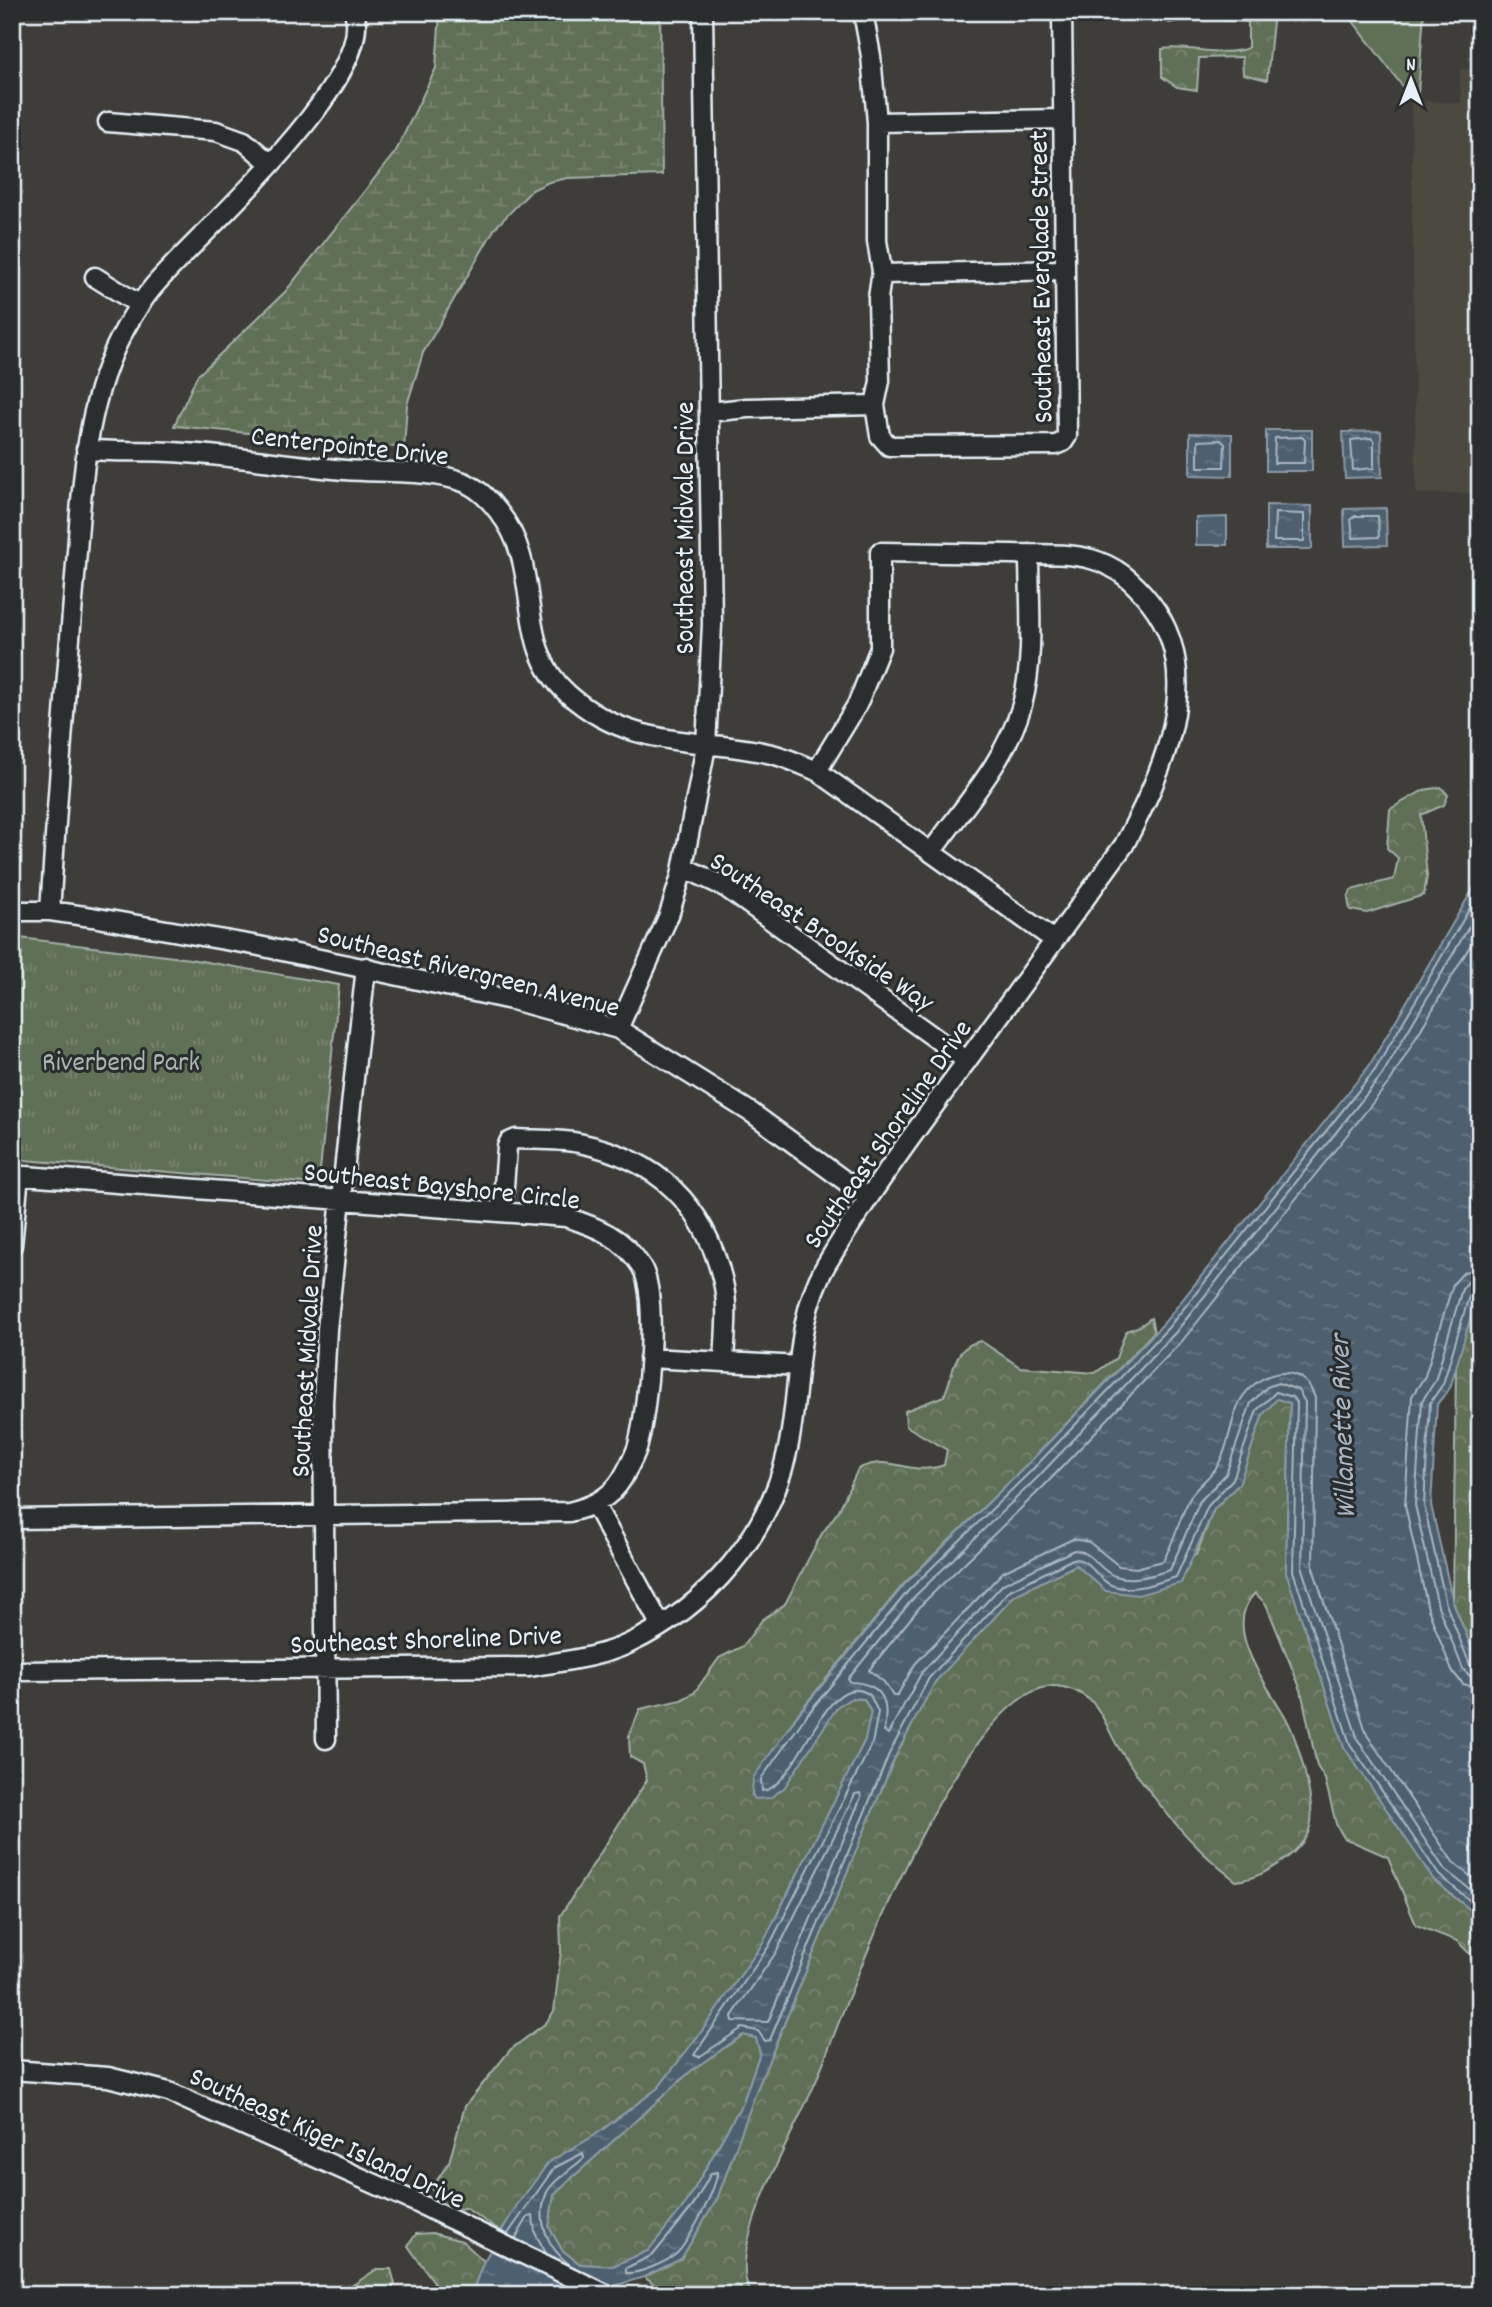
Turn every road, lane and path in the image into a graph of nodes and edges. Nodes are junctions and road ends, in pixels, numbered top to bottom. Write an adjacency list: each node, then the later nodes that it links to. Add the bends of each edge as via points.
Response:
1 (354, 12): 8 (street, via 355,39 346,61 308,121)
2 (703, 12): 14 (street, Southeast Midvale Drive)
3 (863, 12): 7 (street)
4 (1062, 12): 5 (street, Southeast Everglade Street)
5 (1063, 119): 7 (street); 9 (street, Southeast Everglade Street)
6 (107, 122): 8 (street, via 216,131 244,141)
7 (877, 122): 10 (street, via 877,241)
8 (271, 164): 12 (street)
9 (1065, 270): 10 (street); 13 (street, Southeast Everglade Street, via 1067,436 1063,442 889,446 883,443)
10 (882, 274): 13 (street, via 878,298 880,381)
11 (95, 277): 12 (street)
12 (140, 305): 15 (street, via 110,362)
13 (875, 405): 14 (street)
14 (709, 412): 17 (street, Southeast Midvale Drive, via 712,624)
15 (86, 449): 17 (street, Centerpointe Drive, via 413,473 465,483 496,508 518,541 534,638 551,676 565,692 599,718 623,729); 22 (street)
16 (1029, 554): 18 (street, Southeast Shoreline Drive, via 880,552 880,648 857,705); 19 (street, via 1023,704 1001,753); 23 (street, Southeast Shoreline Drive, via 1092,559 1123,573 1163,619 1178,678 1167,749 1149,798 1124,845)
17 (706, 746): 18 (street, Centerpointe Drive, via 771,754); 20 (street, Southeast Midvale Drive)
18 (817, 771): 19 (street, Centerpointe Drive)
19 (932, 851): 23 (street, Centerpointe Drive)
20 (683, 867): 25 (street, Southeast Midvale Drive, via 668,915); 26 (street, Southeast Brookside Way, via 725,887)
21 (12, 911): 22 (street, Southeast Rivergreen Avenue)
22 (50, 911): 24 (street, Southeast Rivergreen Avenue)
23 (1054, 940): 26 (street, Southeast Shoreline Drive)
24 (366, 967): 25 (street, Southeast Rivergreen Avenue); 29 (street, Southeast Midvale Drive)
25 (618, 1029): 28 (street, Southeast Rivergreen Avenue, via 751,1112)
26 (967, 1061): 28 (street, Southeast Shoreline Drive)
27 (16, 1175): 29 (street, Southeast Bayshore Circle); 31 (street)
28 (867, 1197): 34 (street, Southeast Shoreline Drive, via 811,1294)
29 (341, 1198): 30 (street, Southeast Bayshore Circle); 36 (street, Southeast Midvale Drive, via 323,1403)
30 (502, 1212): 32 (street, Southeast Bayshore Circle, via 566,1217 603,1230 622,1243 642,1267 650,1291); 33 (street, via 507,1147 516,1139 577,1143 623,1155 665,1179 693,1209 724,1283)
31 (12, 1245)
32 (649, 1358): 33 (street); 35 (street, Southeast Bayshore Circle, via 638,1446 620,1482)
33 (724, 1362): 34 (street)
34 (799, 1366): 38 (street, Southeast Shoreline Drive, via 789,1447 776,1496 734,1564 701,1598)
35 (595, 1505): 36 (street, via 569,1512); 38 (street)
36 (324, 1514): 37 (street); 39 (street, Southeast Midvale Drive)
37 (12, 1519)
38 (661, 1626): 39 (street, Southeast Shoreline Drive, via 627,1645 529,1667)
39 (325, 1670): 40 (street, Southeast Shoreline Drive); 41 (street, Southeast Midvale Drive)
40 (12, 1671)
41 (326, 1739)
42 (12, 2070): 43 (street, Southeast Kiger Island Drive, via 108,2077 169,2092)
43 (608, 2295)

